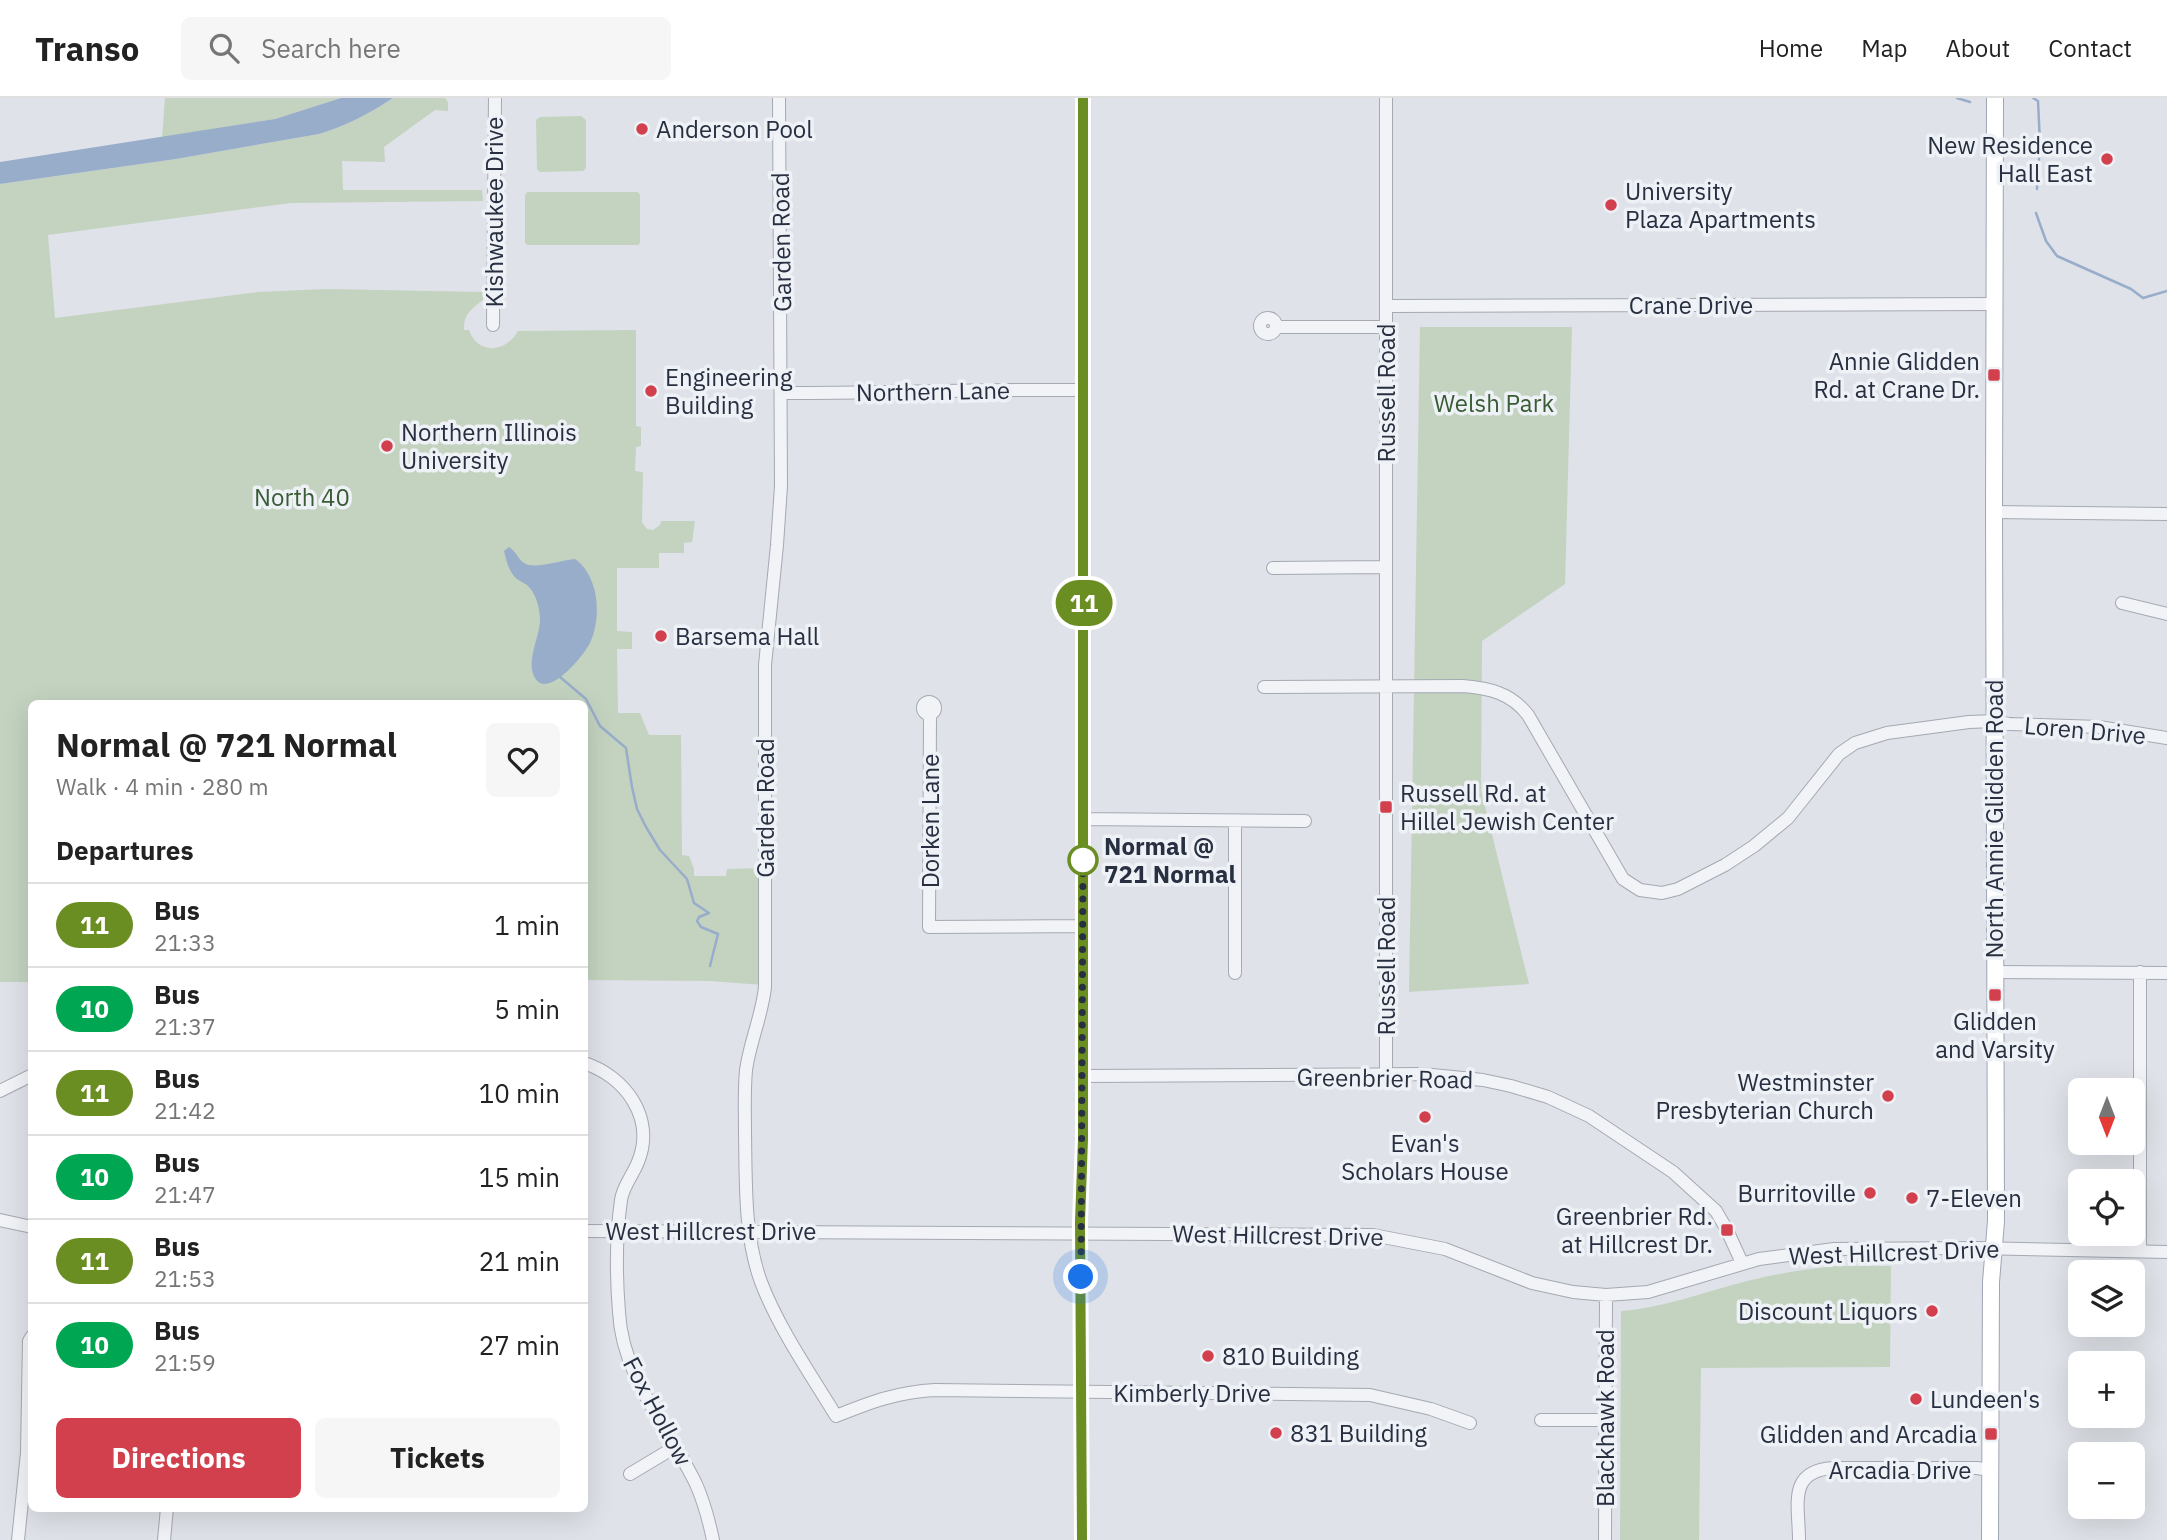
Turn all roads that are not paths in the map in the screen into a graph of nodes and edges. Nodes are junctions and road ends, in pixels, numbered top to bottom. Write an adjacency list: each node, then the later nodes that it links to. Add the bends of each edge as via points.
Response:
1 (495, 98): 8 (street, Kishwaukee Drive)
2 (779, 98): 12 (street, Garden Road)
3 (1083, 98): 11 (street)
4 (1386, 98): 7 (street, Russell Road)
5 (1995, 98): 6 (main road, North Annie Glidden Road)
6 (1994, 304): 7 (street, Crane Drive); 13 (main road, North Annie Glidden Road)
7 (1387, 306): 10 (street, Russell Road)
8 (493, 325)
9 (1276, 327): 10 (street)
10 (1387, 327): 15 (street, Russell Road)
11 (1084, 390): 12 (street, Northern Lane); 24 (street)
12 (782, 393): 41 (street, Garden Road, via 778,545 765,665 765,987 745,1084)
13 (1994, 512): 14 (street); 22 (main road, North Annie Glidden Road)
14 (2167, 514)
15 (1385, 567): 16 (street); 20 (street, Russell Road)
16 (1273, 568)
17 (2122, 603): 18 (street)
18 (2167, 614)
19 (1264, 687): 20 (street)
20 (1387, 688): 22 (street, Loren Drive, via 1479,687 1515,701 1528,715 1623,879 1640,890 1662,893 1690,883 1754,846 1788,818 1839,754 1855,743 1887,733); 33 (street, Russell Road)
21 (930, 715): 27 (street, Dorken Lane, via 929,927)
22 (1994, 721): 23 (street, Loren Drive, via 2099,727); 28 (main road, North Annie Glidden Road)
23 (2167, 738)
24 (1083, 819): 25 (street); 27 (street)
25 (1235, 821): 26 (street); 30 (street)
26 (1305, 821)
27 (1083, 926): 34 (street)
28 (1994, 972): 29 (street); 43 (main road, North Annie Glidden Road)
29 (2140, 972): 31 (street); 44 (street)
30 (1235, 973)
31 (2167, 973)
32 (588, 1065): 40 (street, Fox Hollow, via 617,1079 635,1104 642,1125 641,1151 621,1198)
33 (1386, 1075): 34 (street, Greenbrier Road); 46 (street, Greenbrier Road, via 1483,1080 1548,1097 1589,1116 1660,1163 1706,1201 1722,1219)
34 (1083, 1076): 42 (street)
35 (28, 1077): 36 (street)
36 (0, 1091)
37 (0, 1220): 38 (street)
38 (28, 1226)
39 (588, 1231): 40 (street, West Hillcrest Drive)
40 (618, 1231): 41 (street, West Hillcrest Drive); 54 (street, Fox Hollow, via 618,1312 625,1351)
41 (749, 1232): 42 (street, West Hillcrest Drive); 48 (street, Garden Road, via 754,1262 774,1312 836,1416)
42 (1081, 1232): 47 (street, West Hillcrest Drive, via 1373,1235 1445,1249 1538,1284); 49 (street)
43 (1993, 1249): 44 (street, West Hillcrest Drive); 46 (street, West Hillcrest Drive, via 1834,1249); 55 (main road, North Annie Glidden Road)
44 (2140, 1251): 45 (street, West Hillcrest Drive)
45 (2167, 1252)
46 (1742, 1263): 47 (street, West Hillcrest Drive, via 1648,1292)
47 (1606, 1296): 52 (street, Blackhawk Road)
48 (911, 1391): 49 (street, Kimberly Drive)
49 (1082, 1392): 53 (street, Kimberly Drive, via 1370,1395); 61 (street)
50 (28, 1397): 59 (street)
51 (1541, 1420): 52 (street)
52 (1605, 1420): 62 (street, Blackhawk Road)
53 (1469, 1423)
54 (675, 1447): 56 (street); 58 (street, Fox Hollow, via 697,1486)
55 (1990, 1470): 63 (street, Arcadia Drive, via 1818,1470 1801,1484); 64 (main road, North Annie Glidden Road)
56 (630, 1474)
57 (167, 1512): 60 (street)
58 (713, 1538)
59 (18, 1540)
60 (164, 1540)
61 (1082, 1540)
62 (1605, 1540)
63 (1799, 1540)
64 (1990, 1540)

